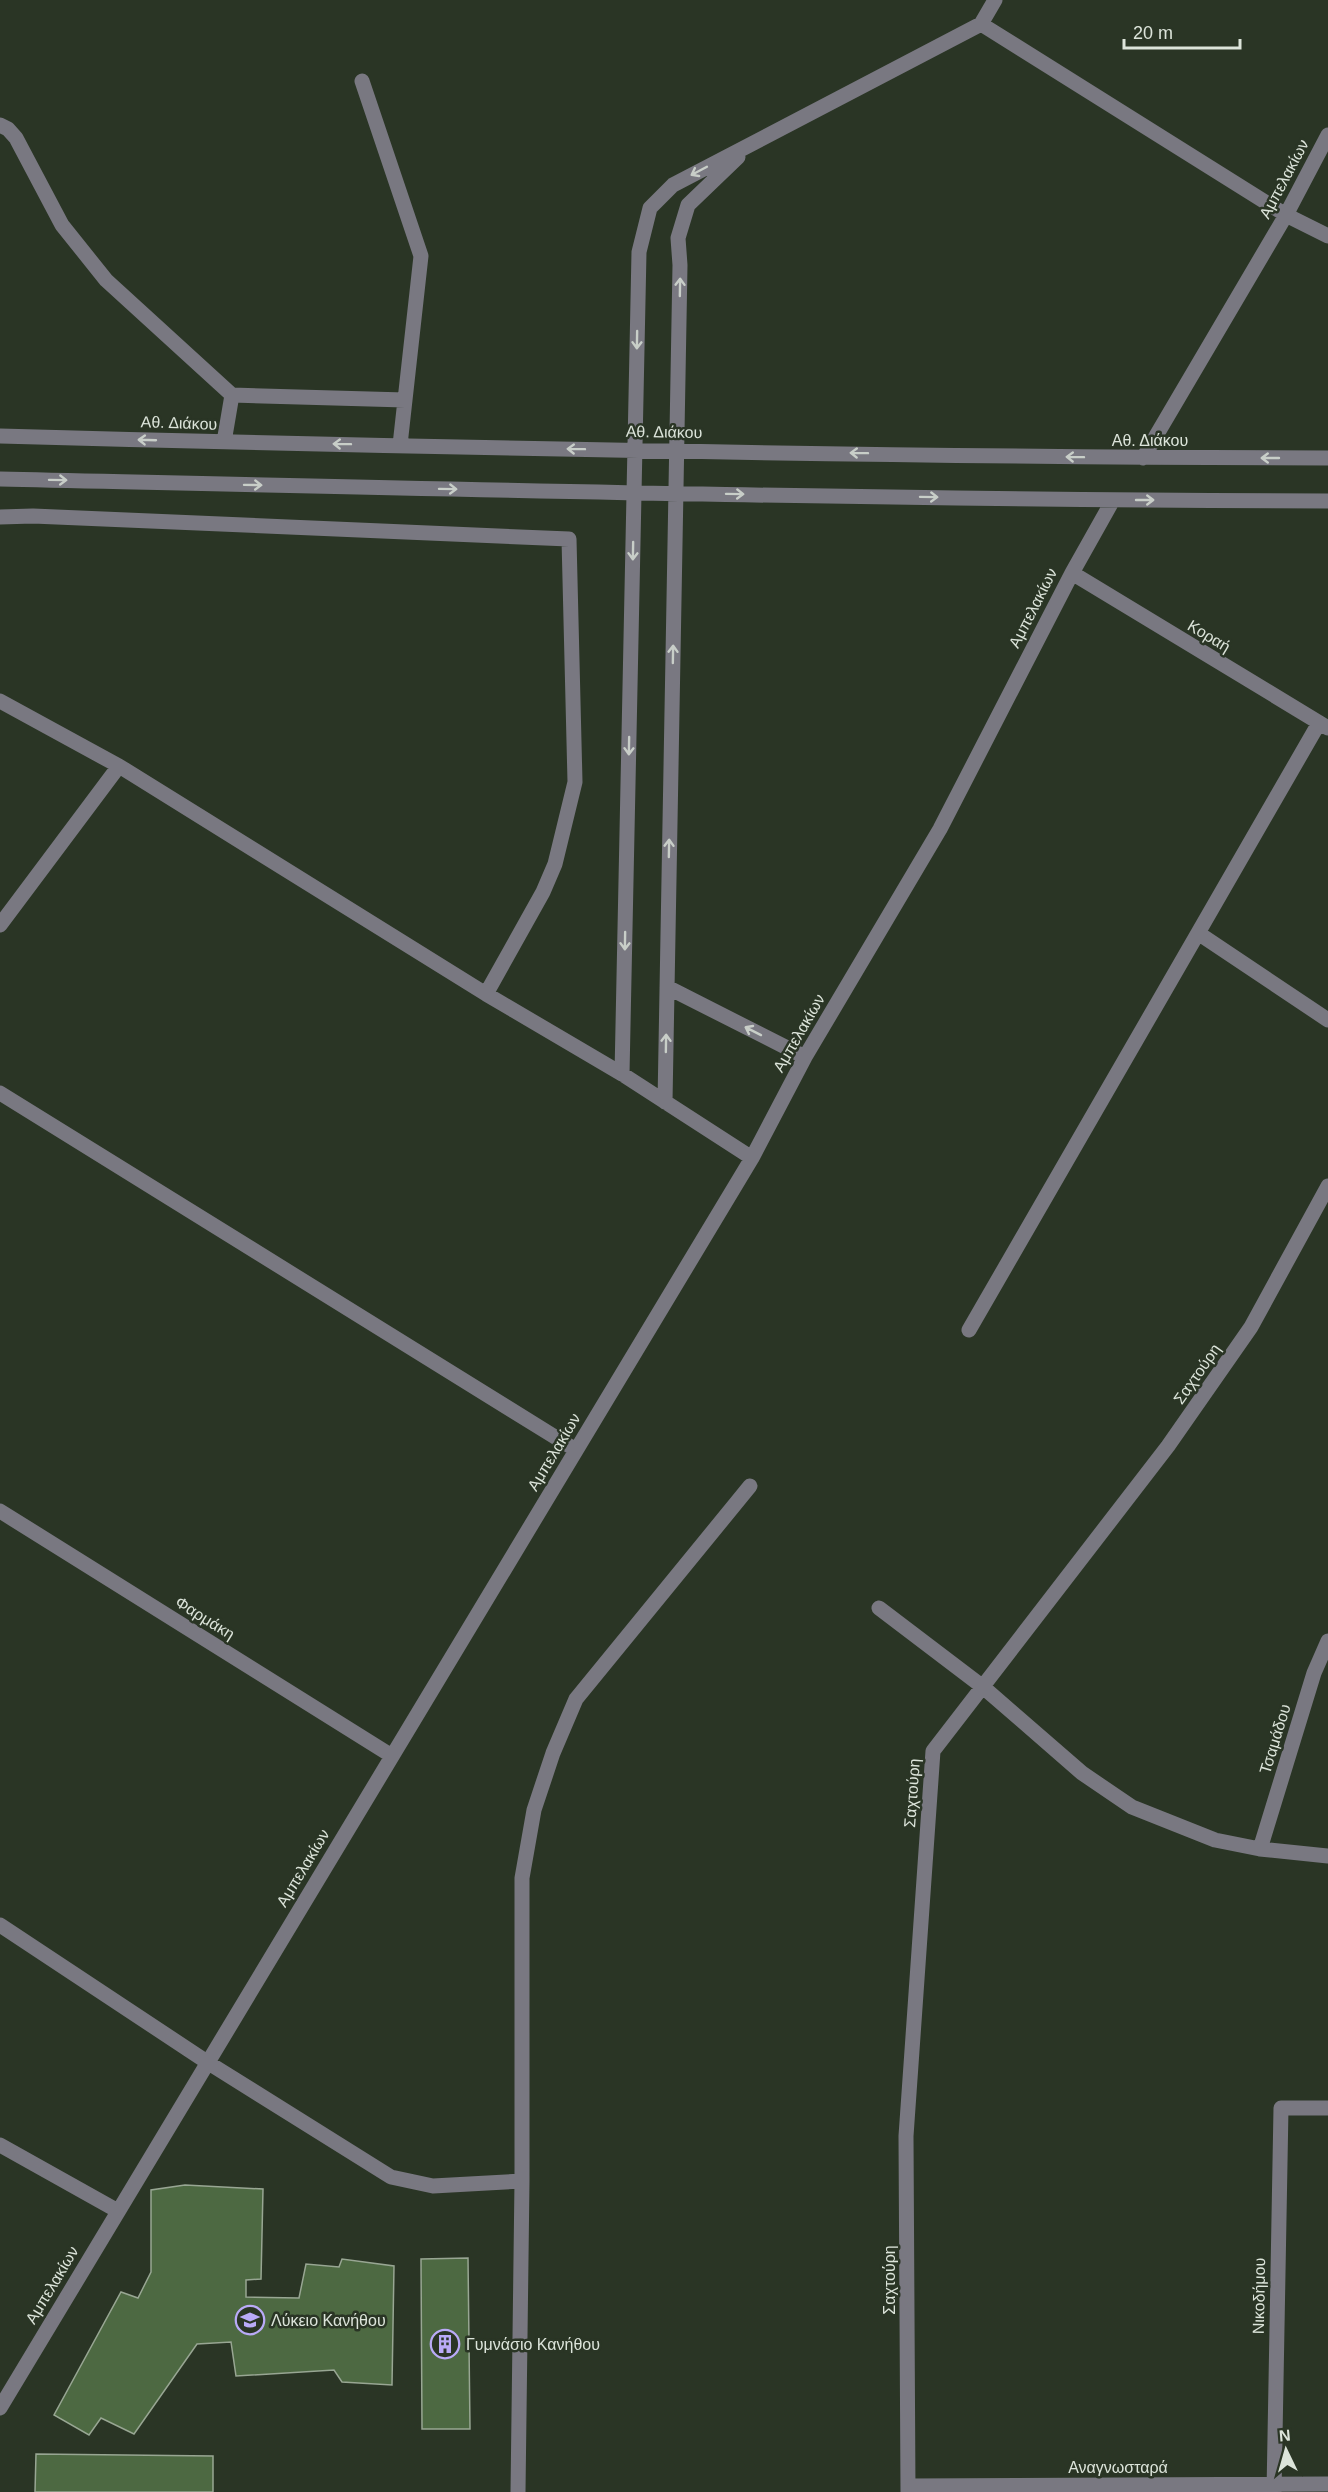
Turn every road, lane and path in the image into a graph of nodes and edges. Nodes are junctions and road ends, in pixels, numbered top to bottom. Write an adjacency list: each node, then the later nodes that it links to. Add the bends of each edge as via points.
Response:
1 (995, 0): 2 (street)
2 (981, 24): 6 (street); 7 (street)
3 (362, 81): 10 (street, via 421,256)
4 (0, 125): 9 (street, via 16,138 62,225 106,280)
5 (1328, 135): 7 (street, Αμπελακίων)
6 (750, 144): 14 (street, one-way to 14, via 673,185 650,208 639,252); 15 (street, one-way to 6, via 678,238 688,205)
7 (1286, 215): 8 (street); 16 (street, Αμπελακίων)
8 (1328, 236)
9 (232, 395): 10 (street); 12 (street)
10 (405, 400): 13 (street)
11 (0, 436): 12 (street, Αθ. Διάκου, one-way to 11)
12 (224, 442): 13 (street, Αθ. Διάκου, one-way to 12)
13 (400, 445): 14 (street, Αθ. Διάκου, one-way to 13)
14 (635, 450): 15 (street, Αθ. Διάκου); 19 (street)
15 (677, 450): 16 (street, Αθ. Διάκου, one-way to 15); 20 (street)
16 (1143, 458): 17 (street, Αθ. Διάκου, one-way to 16)
17 (1328, 458)
18 (0, 479): 19 (street, one-way to 19)
19 (634, 493): 20 (street); 34 (street, one-way to 34)
20 (676, 494): 21 (street, one-way to 21); 30 (street, one-way to 20)
21 (1113, 500): 22 (street, one-way to 22); 24 (street, Αμπελακίων)
22 (1328, 501)
23 (0, 518): 31 (street, via 33,516 569,539 575,782 555,864)
24 (1072, 573): 26 (street, Κοραή); 33 (street, Αμπελακίων, via 940,829)
25 (0, 701): 27 (street)
26 (1323, 725): 29 (street)
27 (119, 766): 28 (street); 31 (street)
28 (0, 925)
29 (1198, 933): 32 (street); 39 (street)
30 (667, 987): 33 (street, one-way to 30); 36 (street, one-way to 30)
31 (486, 994): 34 (street)
32 (1328, 1020)
33 (805, 1057): 37 (street, Αμπελακίων)
34 (622, 1074): 36 (street)
35 (0, 1094): 40 (street)
36 (665, 1102): 37 (street)
37 (752, 1158): 40 (street, Αμπελακίων)
38 (1328, 1186): 45 (street, Σαχτούρη, via 1245,1336 1168,1446)
39 (969, 1330)
40 (576, 1450): 46 (street, Αμπελακίων)
41 (750, 1486): 53 (street, via 576,1699 534,1809 522,1878)
42 (0, 1510): 46 (street, Φαρμάκη)
43 (879, 1608): 45 (street)
44 (1328, 1641): 47 (street, Τσαμάδου, via 1314,1673)
45 (983, 1687): 47 (street, via 1082,1773 1132,1807 1215,1840); 58 (street, Σαχτούρη, via 933,1751 906,2136)
46 (392, 1756): 50 (street, Αμπελακίων)
47 (1260, 1849): 48 (street)
48 (1328, 1856)
49 (0, 1926): 50 (street)
50 (207, 2062): 53 (street, via 391,2177 433,2186); 54 (street, Αμπελακίων)
51 (1328, 2109): 57 (street, Νικοδήμου, via 1281,2108)
52 (0, 2145): 54 (street)
53 (522, 2181): 59 (street)
54 (118, 2211): 55 (street, Αμπελακίων)
55 (0, 2408)
56 (1328, 2484): 57 (street, Αναγνωσταρά)
57 (1274, 2488): 58 (street, Αναγνωσταρά)
58 (908, 2489)
59 (518, 2492)

